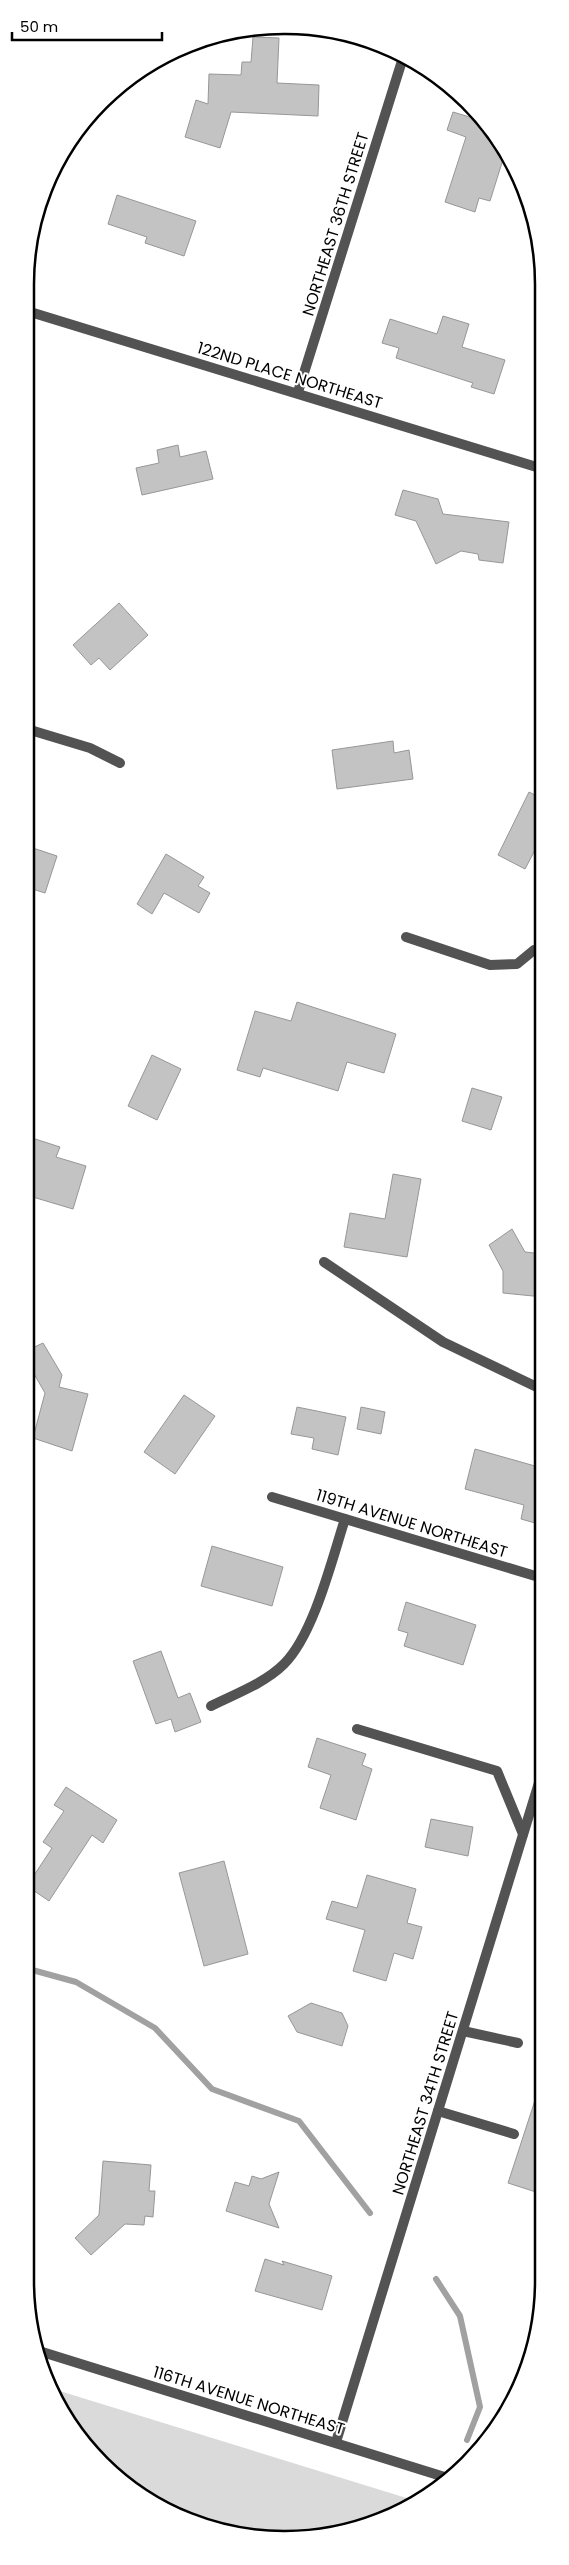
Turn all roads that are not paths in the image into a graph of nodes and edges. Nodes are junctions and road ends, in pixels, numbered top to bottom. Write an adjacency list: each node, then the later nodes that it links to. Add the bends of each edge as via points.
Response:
1 (400, 64): 3 (street, NORTHEAST 36TH STREET)
2 (34, 313): 3 (street, 122ND PLACE NORTHEAST)
3 (298, 392): 4 (street, 122ND PLACE NORTHEAST)
4 (535, 466)
5 (34, 732): 6 (street, via 90,748)
6 (120, 763)
7 (406, 937): 8 (street, via 490,965 517,964)
8 (535, 950)
9 (324, 1262): 10 (street, via 443,1342)
10 (535, 1387)
11 (272, 1497): 12 (street, 119TH AVENUE NORTHEAST)
12 (345, 1519): 13 (street, 119TH AVENUE NORTHEAST); 14 (street, via 308,1626 295,1651 268,1676)
13 (535, 1576)
14 (211, 1706)
15 (357, 1729): 17 (street, via 497,1772)
16 (535, 1795): 17 (street, NORTHEAST 34TH STREET)
17 (523, 1834): 18 (street, NORTHEAST 34TH STREET)
18 (463, 2031): 19 (street); 20 (street, NORTHEAST 34TH STREET)
19 (518, 2043)
20 (438, 2111): 21 (street); 23 (street, NORTHEAST 34TH STREET)
21 (514, 2134)
22 (44, 2353): 23 (street, 116TH AVENUE NORTHEAST)
23 (336, 2442): 24 (street, 116TH AVENUE NORTHEAST)
24 (442, 2475)

